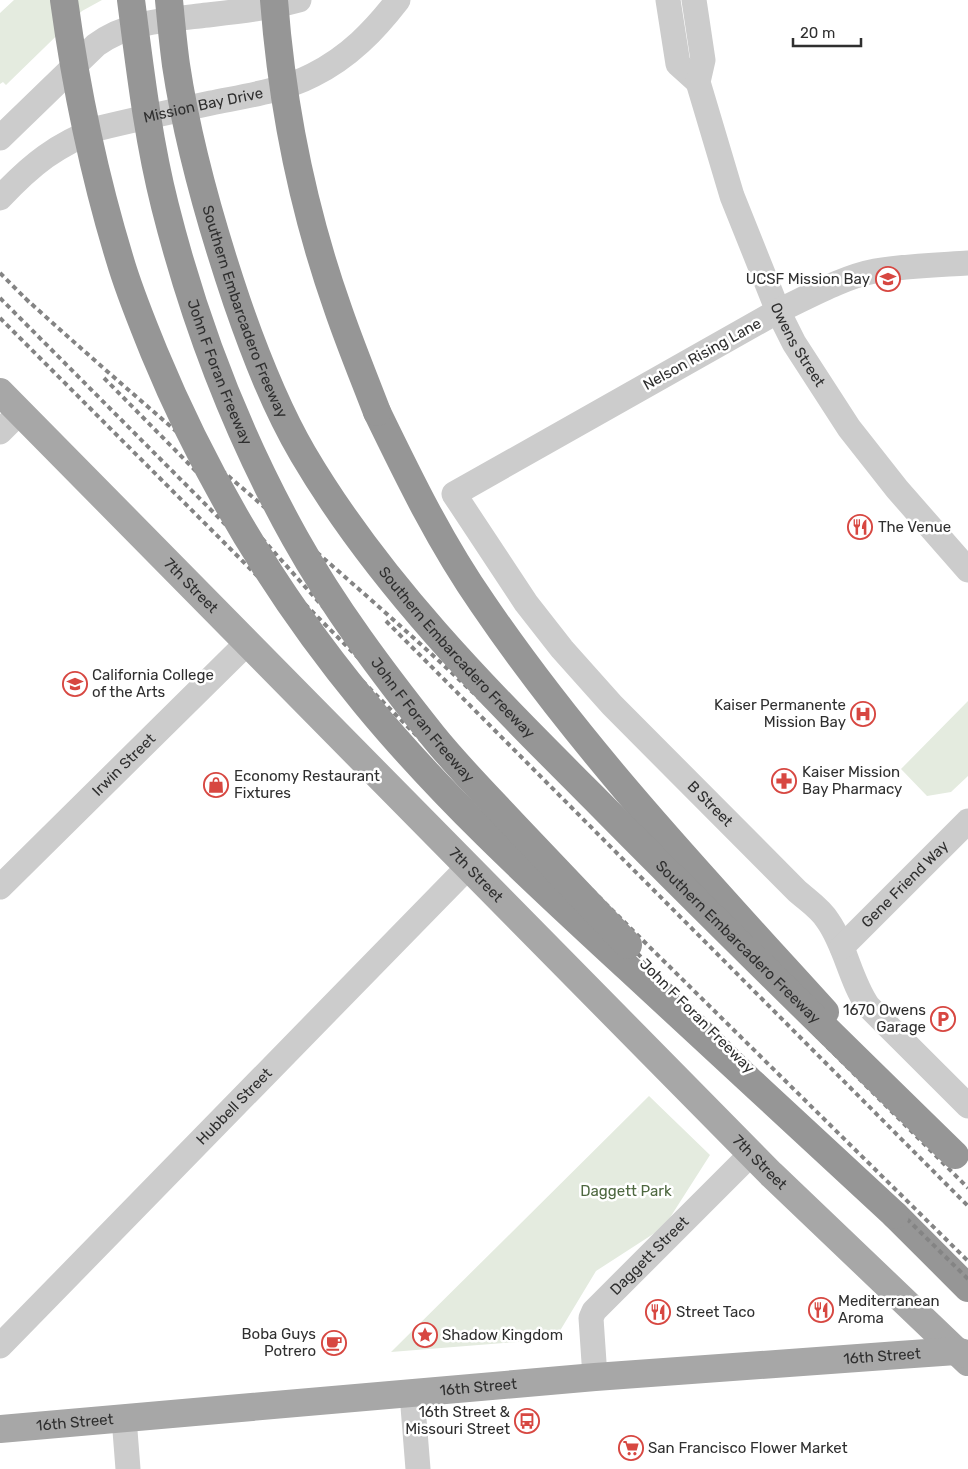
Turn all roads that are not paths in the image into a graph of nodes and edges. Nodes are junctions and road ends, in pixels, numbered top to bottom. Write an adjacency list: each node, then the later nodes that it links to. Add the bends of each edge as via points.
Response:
1 (64, 0): 27 (highway, bridge, via 83,119 97,180 143,325 194,439 243,531 280,588 364,702 473,822)
2 (132, 0): 27 (highway, John F Foran Freeway, bridge, via 140,69 164,203 184,276 232,406 262,472 295,538 334,601 429,731 489,799 656,975)
3 (169, 0): 26 (highway, Southern Embarcadero Freeway, bridge, via 186,122 225,267 272,392 301,451 339,512 382,568 488,692 712,918)
4 (274, 0): 26 (highway, bridge, via 295,152 338,309 378,412 440,536 497,625 576,729 678,850)
5 (299, 0): 10 (street, via 255,10 154,22 110,34)
6 (398, 0): 11 (street, Mission Bay Drive, via 360,43 312,76 252,95 100,128 78,136 24,172)
7 (668, 0): 9 (street, via 678,64)
8 (694, 0): 9 (street, Owens Street, via 703,60)
9 (698, 82): 13 (street, Owens Street, via 732,196)
10 (0, 138)
11 (0, 198)
12 (968, 263): 13 (street, Nelson Rising Lane, via 874,272)
13 (778, 311): 17 (street, Nelson Rising Lane); 18 (street, Owens Street, via 794,343 849,428 897,490)
14 (0, 392): 15 (main road, 7th Street)
15 (20, 412): 16 (street); 19 (main road, 7th Street)
16 (0, 432)
17 (454, 494): 23 (street, B Street, via 526,603 562,649 619,712 828,919)
18 (968, 570)
19 (247, 643): 21 (main road, 7th Street); 22 (street, Irwin Street)
20 (964, 834): 23 (street, Gene Friend Way)
21 (468, 867): 25 (main road, 7th Street); 29 (street, Hubbell Street)
22 (0, 887)
23 (842, 948): 24 (street, B Street, via 858,992 868,1006)
24 (968, 1106)
25 (751, 1154): 30 (main road, 7th Street); 31 (street, Daggett Street, via 594,1311 591,1318)
26 (962, 1161)
27 (895, 1215): 28 (highway, John F Foran Freeway)
28 (968, 1288)
29 (0, 1346)
30 (965, 1353): 31 (main road, 16th Street)
31 (595, 1377): 32 (main road, 16th Street)
32 (412, 1394): 33 (main road, 16th Street); 36 (street)
33 (124, 1418): 34 (main road, 16th Street); 35 (street)
34 (0, 1429)
35 (128, 1469)
36 (418, 1469)

